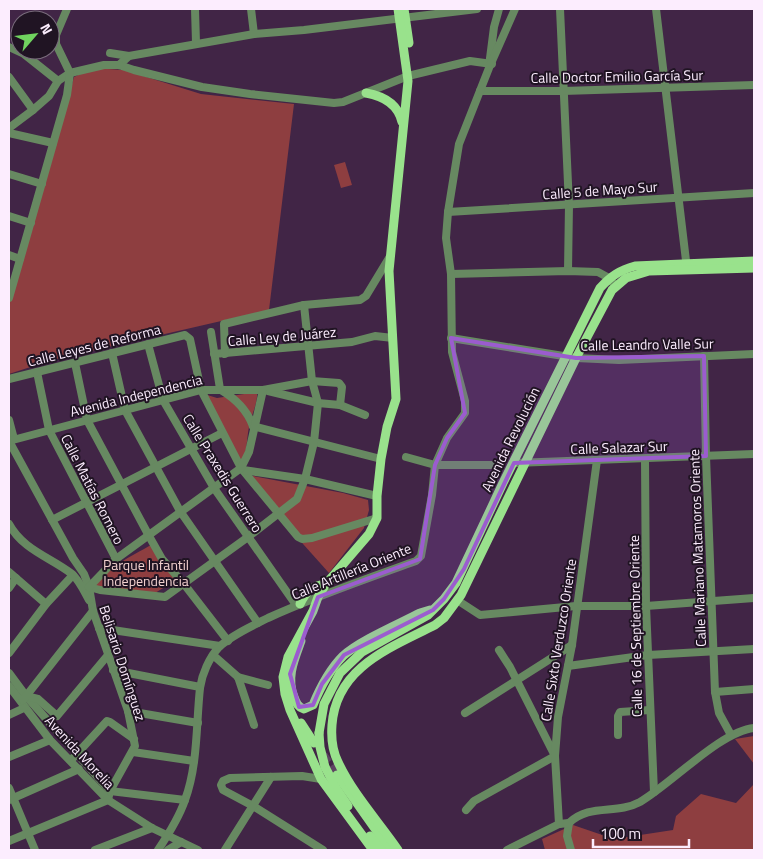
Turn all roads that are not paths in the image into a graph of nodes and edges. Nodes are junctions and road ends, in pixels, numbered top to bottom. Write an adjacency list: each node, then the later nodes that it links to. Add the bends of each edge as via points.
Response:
1 (76, 9): 10 (street)
2 (196, 9): 13 (street)
3 (251, 9): 12 (street)
4 (398, 9): 11 (main road)
5 (477, 9): 11 (street)
6 (499, 9): 18 (street, Calle Artillería Oriente)
7 (515, 9): 18 (street)
8 (560, 9): 26 (street)
9 (656, 9): 24 (street)
10 (67, 10): 19 (street, via 56,35 56,44)
11 (403, 15): 12 (street); 21 (main road)
12 (254, 34): 13 (street)
13 (196, 43): 16 (street)
14 (9, 47): 22 (street, via 24,54)
15 (110, 53): 16 (street)
16 (129, 56): 17 (street)
17 (119, 65): 19 (street); 27 (street, via 202,86 250,94 334,103)
18 (490, 65): 21 (street, via 470,61); 25 (street, Calle Artillería Oriente)
19 (70, 73): 22 (street); 32 (street)
20 (9, 76): 28 (street)
21 (409, 77): 27 (street); 29 (main road)
22 (58, 82): 28 (street)
23 (754, 85): 24 (street, Calle Doctor Emilio García Sur)
24 (664, 88): 26 (street, Calle Doctor Emilio García Sur); 36 (street)
25 (480, 91): 26 (street, Calle Doctor Emilio García Sur); 38 (street, Calle Artillería Oriente, via 459,144)
26 (563, 91): 37 (street)
27 (366, 93): 29 (main road, via 394,105)
28 (34, 110): 30 (street)
29 (403, 124): 42 (main road)
30 (9, 128)
31 (9, 133): 32 (street)
32 (53, 143): 34 (street)
33 (9, 174): 34 (street)
34 (42, 184): 40 (street)
35 (754, 193): 36 (street, Calle 5 de Mayo Sur)
36 (678, 198): 37 (street, Calle 5 de Mayo Sur); 45 (street)
37 (569, 205): 38 (street, Calle 5 de Mayo Sur); 47 (street)
38 (448, 212): 48 (street, Calle Artillería Oriente, via 446,238)
39 (9, 216): 40 (street)
40 (31, 223): 43 (street)
41 (9, 255): 43 (street)
42 (390, 256): 52 (street, via 364,298); 54 (main road)
43 (20, 259): 51 (street)
44 (754, 261): 45 (main road, Avenida Revolución)
45 (687, 268): 46 (main road, Avenida Revolución); 49 (main road, Avenida Revolución, via 636,266 623,269); 50 (main road, Avenida Revolución, via 640,273)
46 (754, 268)
47 (568, 271): 48 (street); 49 (street, via 598,272)
48 (451, 274): 55 (street, Calle Artillería Oriente)
49 (609, 278): 50 (street); 63 (main road, Avenida Revolución, via 600,288)
50 (616, 286): 64 (main road, Avenida Revolución)
51 (9, 295)
52 (304, 305): 57 (street); 60 (street, via 224,324)
53 (211, 332): 59 (street)
54 (393, 338): 57 (street, Calle Ley de Juárez, via 375,336 352,342); 88 (main road, via 396,399)
55 (451, 338): 63 (street, Calle Leandro Valle Sur); 93 (street, Calle Artillería Oriente, via 452,357 465,401 465,413 447,438)
56 (148, 344): 58 (street, Calle Leyes de Reforma); 70 (street, Calle Leyes de Reforma, via 185,335 190,339); 72 (street, Calle Praxedis Guerrero)
57 (307, 346): 60 (street, Calle Ley de Juárez); 68 (street)
58 (112, 353): 65 (street, Calle Leyes de Reforma); 75 (street)
59 (214, 354): 60 (street, Calle Ley de Juárez); 69 (street)
60 (225, 354)
61 (754, 354): 62 (street, Calle Leandro Valle Sur)
62 (704, 356): 64 (street, Calle Leandro Valle Sur, via 619,360); 86 (street, Calle Mariano Matamoros Oriente)
63 (566, 357): 64 (street, Calle Leandro Valle Sur); 91 (main road, Avenida Revolución)
64 (576, 358): 92 (main road, Avenida Revolución)
65 (75, 362): 66 (street, Calle Leyes de Reforma); 78 (street)
66 (37, 372): 67 (street, Calle Leyes de Reforma); 80 (street, Calle Matías Romero)
67 (9, 379)
68 (312, 381): 71 (street); 73 (street); 74 (street, via 342,385)
69 (220, 389): 70 (street, Avenida Independencia); 71 (street); 79 (street, Avenida Independencia, via 233,397 249,415)
70 (201, 390): 72 (street, Avenida Independencia); 81 (street)
71 (264, 390): 73 (street); 79 (street)
72 (163, 400): 75 (street, Avenida Independencia); 84 (street, Calle Praxedis Guerrero)
73 (318, 403): 74 (street); 83 (street)
74 (340, 405): 76 (street)
75 (126, 410): 78 (street, Avenida Independencia); 95 (street)
76 (365, 415)
77 (9, 420): 82 (street)
78 (88, 420): 80 (street, Avenida Independencia); 98 (street)
79 (253, 426): 83 (street); 96 (street, via 249,452)
80 (49, 430): 82 (street, Avenida Independencia); 101 (street, Calle Matías Romero)
81 (222, 433): 84 (street); 96 (street)
82 (11, 440): 105 (street)
83 (314, 442): 88 (street); 97 (street)
84 (191, 449): 95 (street); 99 (street, Calle Praxedis Guerrero)
85 (754, 454): 86 (street, Calle Salazar Sur)
86 (706, 456): 89 (street, Calle Salazar Sur); 121 (street, Calle Mariano Matamoros Oriente)
87 (406, 457): 93 (street)
88 (381, 459): 100 (main road)
89 (645, 459): 90 (street, Calle Salazar Sur); 126 (street, Calle 16 de Septiembre Oriente)
90 (597, 460): 92 (street, Calle Salazar Sur); 125 (street, Calle Sixto Verduzco Oriente)
91 (514, 463): 92 (street, Calle Salazar Sur); 127 (main road, Avenida Revolución, via 464,569 452,590)
92 (526, 463): 120 (main road, Avenida Revolución)
93 (435, 465): 94 (street); 118 (street, Calle Artillería Oriente, via 419,559)
94 (499, 465)
95 (156, 467): 98 (street); 102 (street)
96 (242, 469): 97 (street); 99 (street); 103 (street)
97 (305, 479): 100 (street); 103 (street, via 297,499)
98 (122, 485): 101 (street); 107 (street)
99 (214, 488): 102 (street); 108 (street, Calle Praxedis Guerrero)
100 (377, 496): 104 (main road)
101 (86, 503): 105 (street); 109 (street, Calle Matías Romero)
102 (180, 511): 107 (street); 110 (street)
103 (277, 514): 104 (street, via 302,539); 108 (street)
104 (377, 518): 115 (main road, via 369,534)
105 (52, 520): 116 (street)
106 (9, 524): 112 (street, via 23,544)
107 (148, 536): 109 (street); 114 (street, via 162,559)
108 (248, 538): 110 (street); 124 (street, Calle Praxedis Guerrero)
109 (116, 559): 116 (street)
110 (214, 561): 114 (street); 130 (street)
111 (9, 572): 113 (street)
112 (73, 575): 122 (street); 123 (street)
113 (16, 578): 117 (street); 123 (street)
114 (184, 584): 116 (street, via 165,597); 132 (street)
115 (326, 584): 118 (main road); 124 (main road, via 315,585)
116 (89, 587): 122 (street, Belisario Domínguez)
117 (9, 588)
118 (318, 597): 124 (street, Calle Artillería Oriente); 129 (main road)
119 (754, 598): 121 (street)
120 (457, 600): 125 (street, via 480,615); 201 (main road, Avenida Revolución, via 435,625 369,660 357,670 338,698 333,717 332,746 337,760)
121 (711, 601): 126 (street); 137 (street, Calle Mariano Matamoros Oriente)
122 (90, 602): 128 (street, Belisario Domínguez)
123 (46, 604): 139 (street)
124 (298, 604): 130 (street, Calle Artillería Oriente)
125 (576, 606): 126 (street); 133 (street, Calle Sixto Verduzco Oriente)
126 (646, 606): 142 (street, Calle 16 de Septiembre Oriente)
127 (433, 610): 138 (main road, via 420,613 344,655 322,684 313,705 304,709 296,703 290,680); 199 (main road, Avenida Revolución, bridge, via 423,619 362,652 340,673 324,704 319,733 325,767 344,801)
128 (93, 611): 131 (street, Belisario Domínguez); 153 (street)
129 (313, 611): 138 (main road); 175 (main road, via 288,656 283,676 284,694)
130 (258, 623): 132 (street, Calle Artillería Oriente)
131 (99, 628): 134 (street); 140 (street, Belisario Domínguez)
132 (228, 641): 134 (street, Calle Artillería Oriente)
133 (572, 645): 143 (street, Calle Sixto Verduzco Oriente); 147 (street)
134 (220, 646): 141 (street, Calle Artillería Oriente)
135 (754, 649): 137 (street)
136 (500, 650): 147 (street)
137 (714, 650): 142 (street); 152 (street, Calle Mariano Matamoros Oriente)
138 (297, 651): 165 (main road, via 286,676 287,689 290,702)
139 (9, 653)
140 (108, 655): 144 (street, Belisario Domínguez); 153 (street, via 57,716 38,699)
141 (213, 656): 146 (street); 150 (street, Calle Artillería Oriente)
142 (648, 656): 143 (street); 154 (street, Calle 16 de Septiembre Oriente)
143 (568, 666): 168 (street, Calle Sixto Verduzco Oriente, via 558,717)
144 (113, 670): 150 (street); 155 (street, Belisario Domínguez)
145 (9, 673): 153 (street)
146 (238, 677): 148 (street); 159 (street)
147 (516, 679): 156 (street); 168 (street)
148 (268, 685)
149 (9, 686): 153 (street, Avenida Morelia)
150 (200, 687): 158 (street, Calle Artillería Oriente)
151 (754, 689): 152 (street)
152 (715, 692): 162 (street, Calle Mariano Matamoros Oriente, via 719,713)
153 (23, 702): 157 (street); 164 (street, Avenida Morelia); 167 (street)
154 (650, 710): 161 (street, via 620,712); 178 (street, Calle 16 de Septiembre Oriente)
155 (128, 711): 158 (street); 163 (street, Belisario Domínguez)
156 (465, 713)
157 (9, 715)
158 (198, 723): 171 (street, Calle Artillería Oriente)
159 (254, 725)
160 (754, 728): 162 (street)
161 (618, 735)
162 (731, 735): 178 (street)
163 (134, 739): 166 (street, Belisario Domínguez); 167 (street, via 107,721)
164 (50, 740): 169 (street); 170 (street, Avenida Morelia)
165 (314, 743)
166 (132, 752): 171 (street); 177 (street, Belisario Domínguez)
167 (77, 754): 170 (street); 177 (street)
168 (555, 756): 183 (street, via 474,801); 184 (street, Calle Sixto Verduzco Oriente)
169 (9, 758)
170 (71, 761): 172 (street, Avenida Morelia)
171 (194, 761): 181 (street, Calle Artillería Oriente)
172 (79, 769): 179 (street); 180 (street, Avenida Morelia)
173 (337, 775): 200 (main road)
174 (271, 777): 175 (street); 182 (street); 182 (street, via 222,781 223,790)
175 (321, 779): 198 (main road)
176 (9, 788): 179 (street)
177 (110, 791): 180 (street, Belisario Domínguez); 181 (street)
178 (654, 792): 185 (street, via 632,805 585,812)
179 (11, 799): 187 (street)
180 (108, 800): 186 (street, Avenida Morelia); 187 (street)
181 (185, 800): 188 (street, Calle Artillería Oriente)
182 (253, 806): 196 (street); 197 (street)
183 (466, 810)
184 (559, 824): 185 (street); 202 (street)
185 (569, 824): 203 (street, via 567,836)
186 (152, 828): 188 (street, Avenida Morelia); 192 (street)
187 (29, 834): 189 (street); 191 (street)
188 (168, 836): 190 (street, Avenida Morelia); 193 (street, Calle Artillería Oriente)
189 (9, 842)
190 (181, 842): 194 (street); 195 (street, Avenida Morelia)
191 (35, 850)
192 (95, 850)
193 (158, 850)
194 (168, 850)
195 (198, 850)
196 (225, 850)
197 (323, 850)
198 (373, 850)
199 (381, 850)
200 (390, 850)
201 (398, 850)
202 (507, 850)
203 (571, 850)

